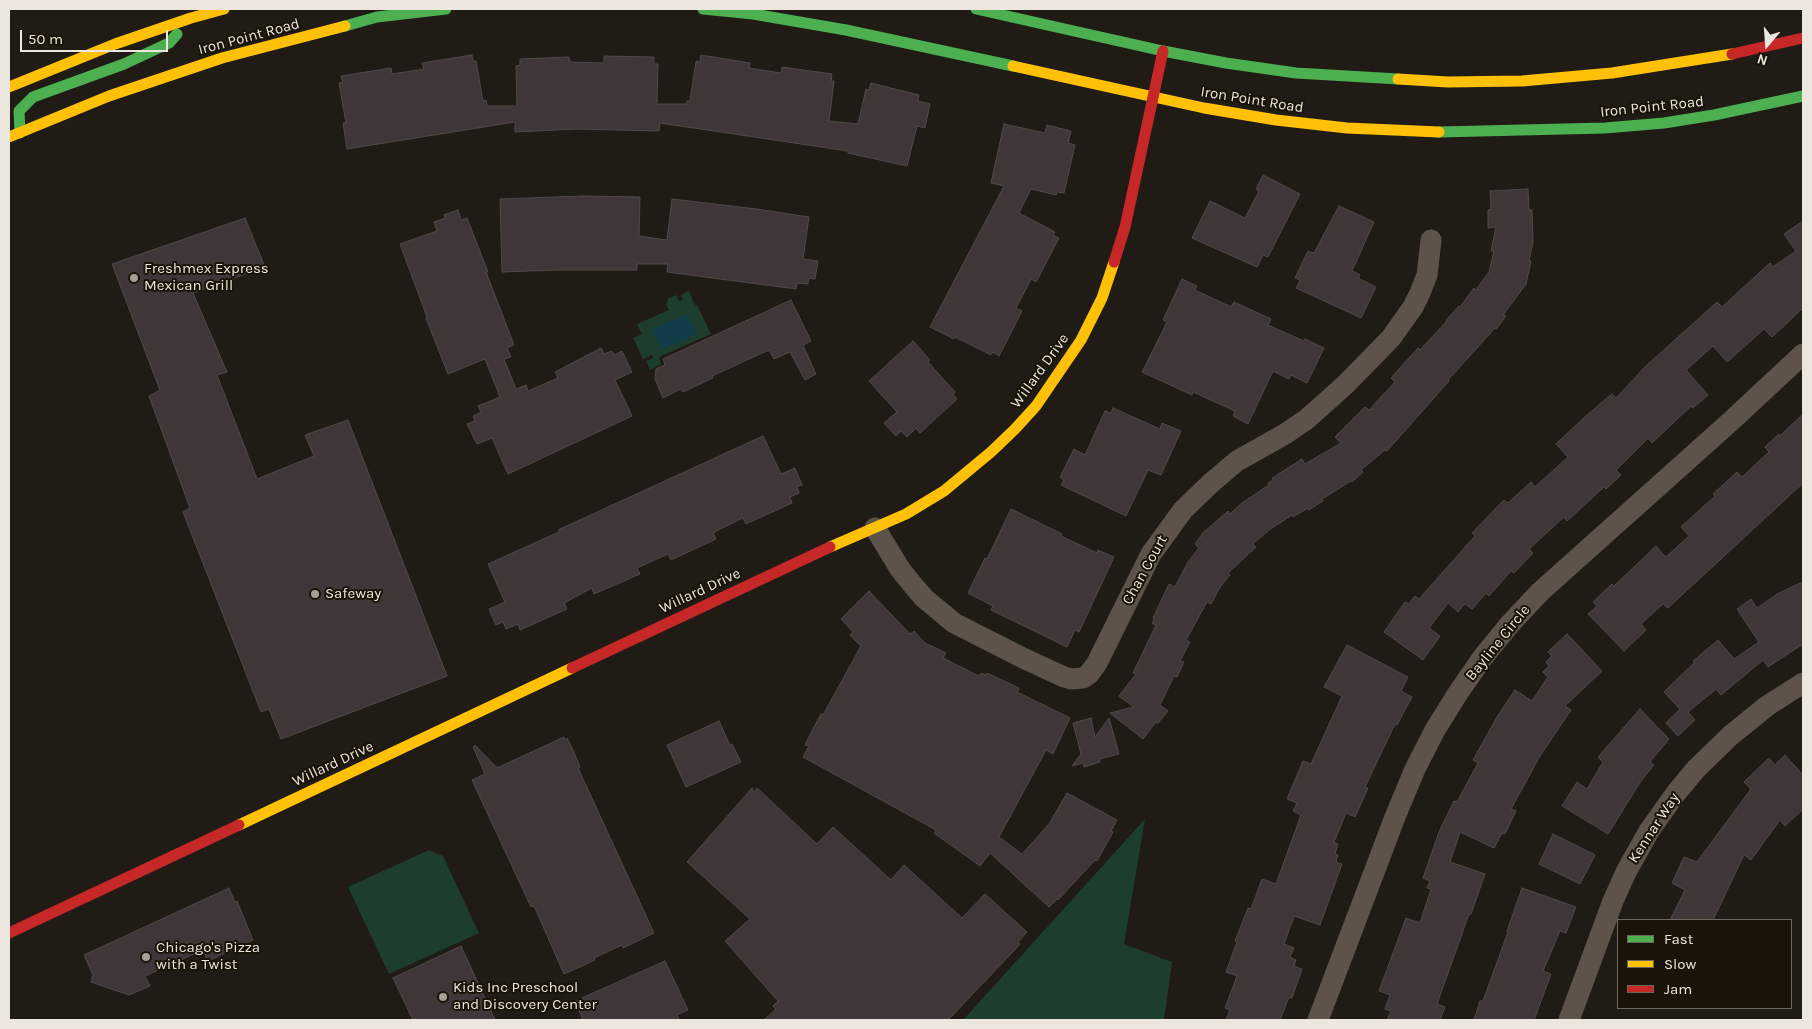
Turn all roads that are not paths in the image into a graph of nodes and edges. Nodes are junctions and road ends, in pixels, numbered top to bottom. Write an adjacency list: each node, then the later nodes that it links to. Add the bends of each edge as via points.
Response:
1 (224, 9): 5 (main road)
2 (446, 9): 11 (main road, Iron Point Road, via 377,16 240,53 108,96)
3 (703, 9): 10 (main road, Iron Point Road, via 846,30)
4 (976, 9): 7 (main road)
5 (191, 18): 8 (main road, via 115,44); 11 (main road, via 169,43 124,64 32,97 20,111)
6 (1803, 38): 7 (main road, via 1669,66 1486,82 1296,73 1226,64)
7 (1163, 51): 10 (main road, Willard Drive)
8 (9, 87)
9 (1803, 96): 10 (main road, Iron Point Road, via 1664,123 1605,128 1441,132 1347,128 1276,120)
10 (1153, 98): 14 (main road, Willard Drive, via 1120,244 1102,298 1077,347 1036,406 991,452 944,491)
11 (14, 135)
12 (1432, 240): 14 (street, Chan Court, via 1420,293 1391,338 1314,413 1237,461 1183,510 1151,554 1097,663 1083,678 1064,677 954,623 912,584)
13 (1803, 354): 17 (street, Bayline Circle, via 1540,592 1483,657 1435,730 1415,769)
14 (875, 528): 16 (main road, Willard Drive)
15 (1803, 682): 18 (street, Kennar Way, via 1730,736 1696,769 1649,831 1613,901)
16 (9, 933)
17 (1318, 1020)
18 (1569, 1020)

